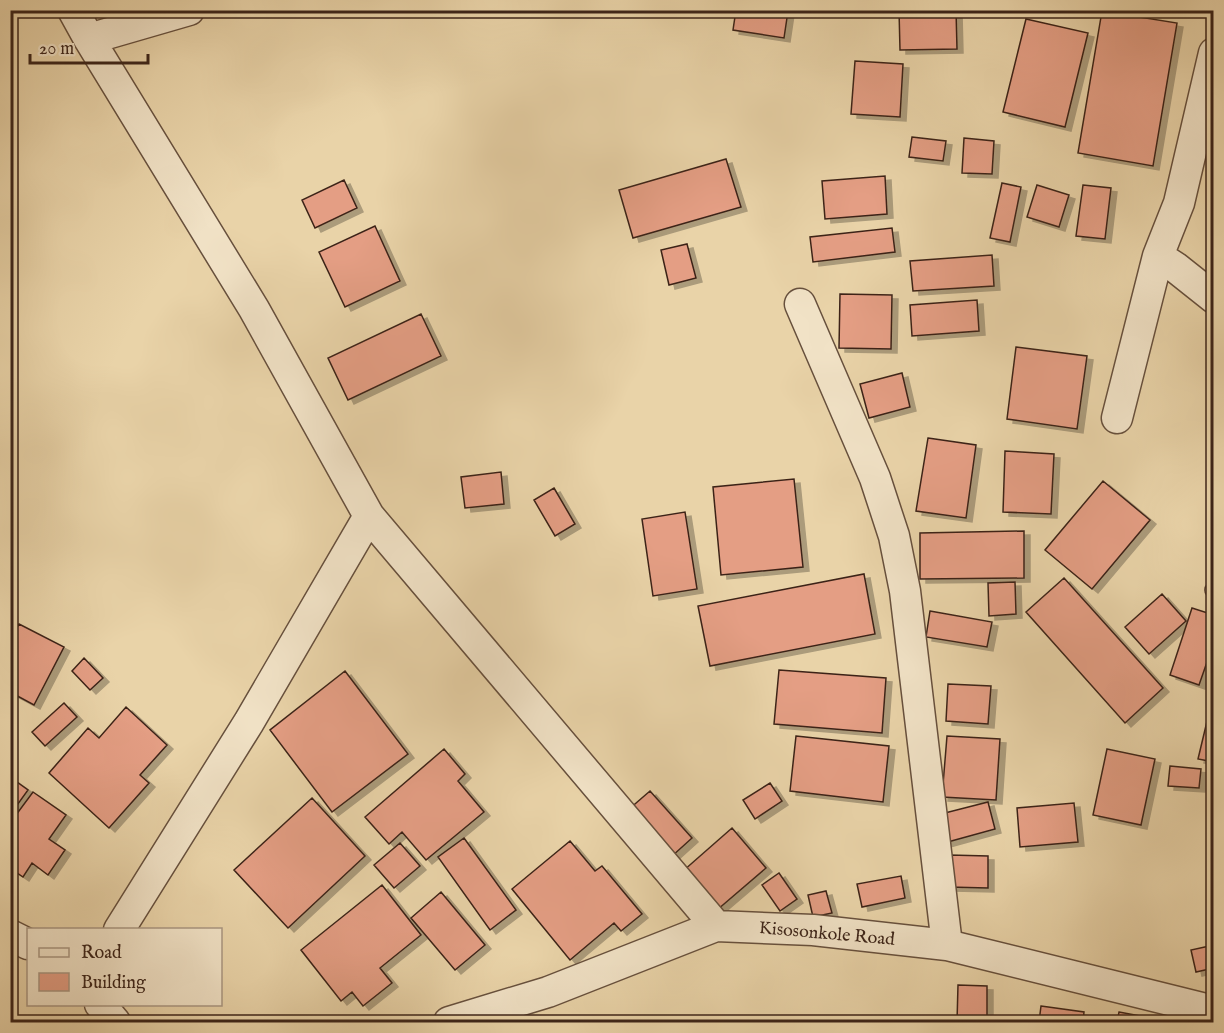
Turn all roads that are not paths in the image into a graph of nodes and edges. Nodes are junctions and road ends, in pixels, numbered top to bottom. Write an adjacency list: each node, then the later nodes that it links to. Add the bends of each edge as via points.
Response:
1 (73, 10): 3 (street)
2 (189, 10): 3 (street)
3 (89, 39): 9 (street, via 254,309)
4 (1214, 53): 5 (street, via 1179,203)
5 (1158, 256): 6 (street); 8 (street)
6 (1214, 298)
7 (800, 304): 14 (street, via 875,478 894,537 905,591)
8 (1117, 418)
9 (369, 516): 10 (street); 11 (street, via 249,722)
10 (716, 926): 14 (street, Kisosonkole Road, via 813,930); 18 (street, Kisosonkole Road, via 548,992)
11 (120, 928)
12 (10, 935): 13 (street)
13 (27, 944)
14 (947, 945): 16 (street, Kisosonkole Road)
15 (101, 1006): 17 (street)
16 (1214, 1011)
17 (115, 1023)
18 (449, 1023)

